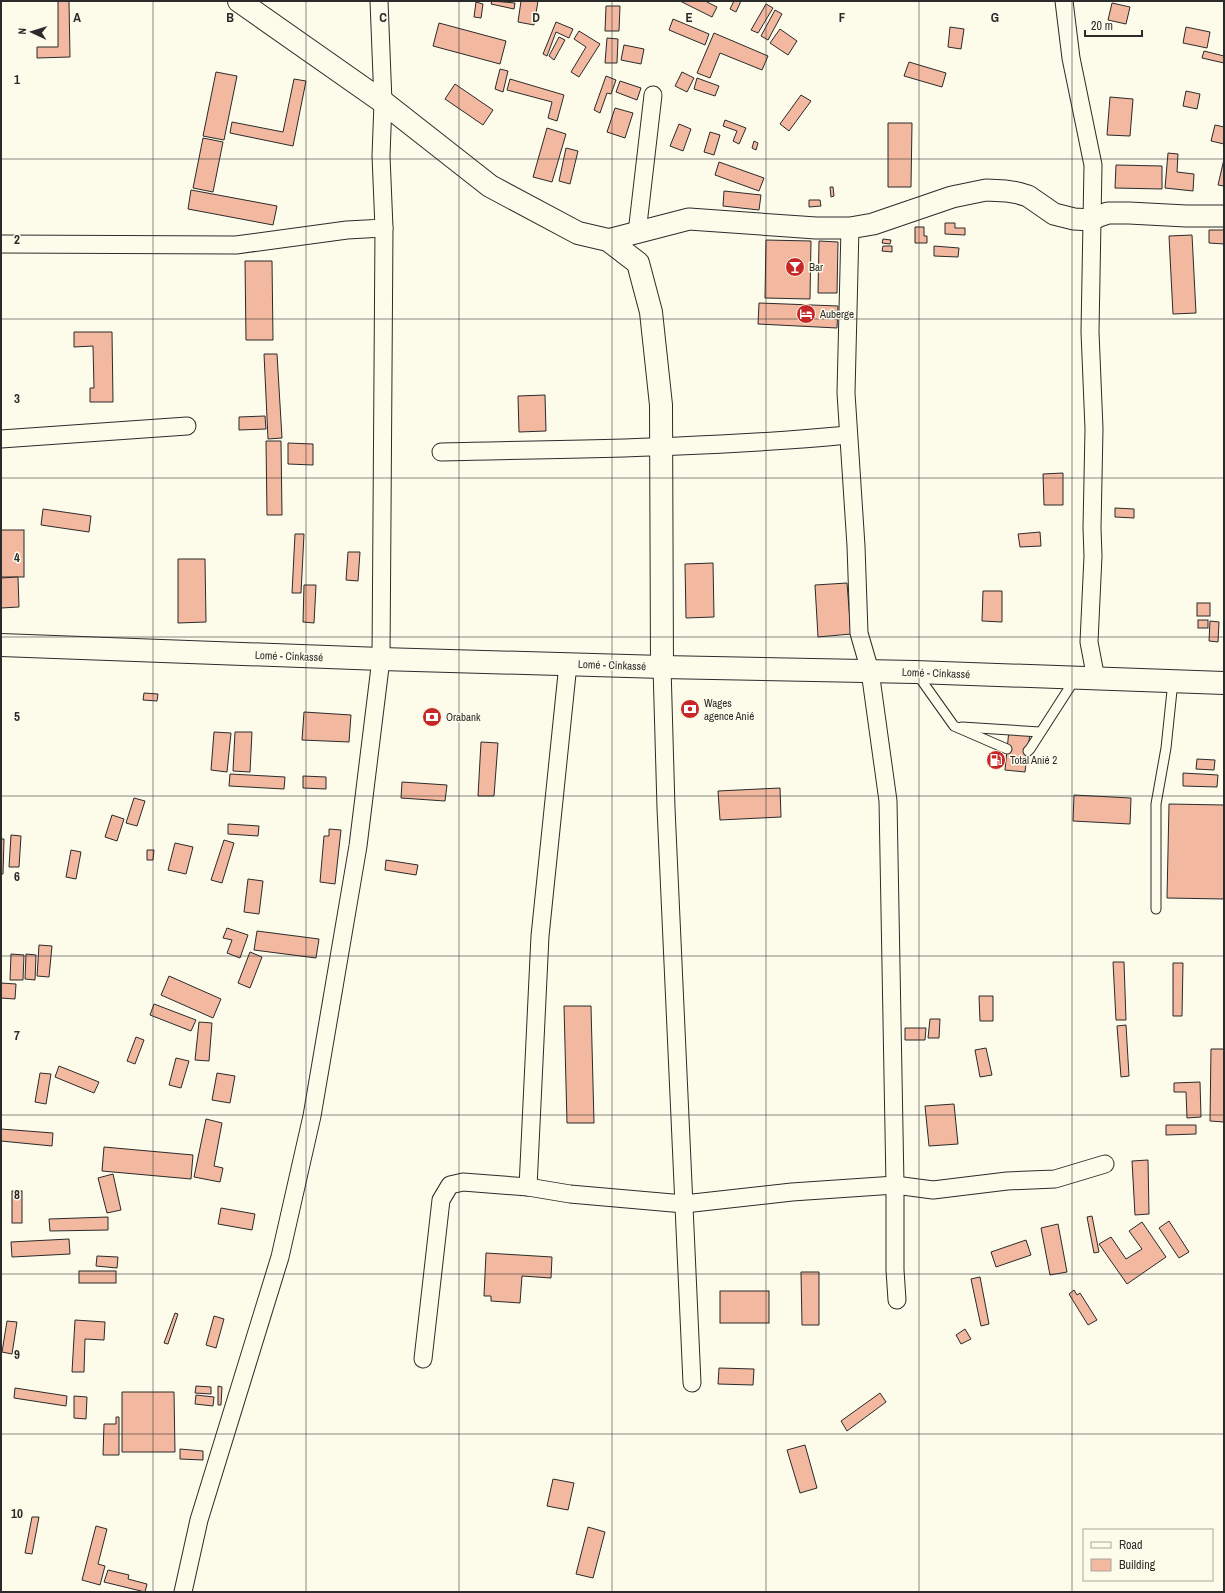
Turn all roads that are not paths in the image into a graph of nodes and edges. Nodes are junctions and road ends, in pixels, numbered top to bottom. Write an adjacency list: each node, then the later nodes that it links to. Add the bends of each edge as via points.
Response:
1 (239, 1): 5 (main road)
2 (379, 1): 5 (street)
3 (1064, 1): 7 (street, via 1071,58 1093,165)
4 (653, 95): 10 (street)
5 (383, 102): 8 (street, via 381,156); 11 (main road, via 490,186 578,234)
6 (1224, 216): 7 (street, via 1108,213)
7 (1092, 220): 9 (street, via 1054,214 1028,196 1018,193 986,190 952,198 873,224); 24 (street, via 1090,332 1094,429 1093,556)
8 (384, 228): 12 (street, via 347,230 236,245); 19 (street)
9 (850, 228): 10 (street, via 689,219); 14 (street, via 846,393)
10 (637, 232): 11 (street)
11 (608, 240): 16 (main road, via 638,264 651,312 661,405)
12 (1, 244)
13 (187, 426): 15 (street)
14 (848, 435): 16 (street); 22 (street, via 859,633)
15 (1, 439)
16 (661, 447): 17 (street); 21 (main road)
17 (441, 452)
18 (1, 644): 19 (main road, Lomé - Cinkassé)
19 (381, 659): 20 (main road, Lomé - Cinkassé); 39 (street, via 358,846 312,1116 280,1257 199,1520)
20 (568, 664): 21 (main road, Lomé - Cinkassé); 34 (street, via 540,936)
21 (662, 667): 22 (main road, Lomé - Cinkassé); 35 (street, via 666,816)
22 (870, 671): 23 (main road, Lomé - Cinkassé); 33 (street, via 888,801)
23 (915, 672): 24 (main road, Lomé - Cinkassé); 27 (lane)
24 (1086, 679): 25 (main road, Lomé - Cinkassé); 28 (lane)
25 (1173, 682): 26 (main road, Lomé - Cinkassé); 31 (lane, via 1166,748 1156,804)
26 (1224, 683)
27 (954, 726): 28 (lane); 29 (lane)
28 (1040, 732): 30 (lane)
29 (1007, 749)
30 (1028, 751)
31 (1156, 909)
32 (1105, 1164): 33 (street, via 1055,1179 1007,1181 933,1190)
33 (894, 1185): 35 (street, via 792,1192); 36 (street)
34 (528, 1187): 35 (street, via 570,1194); 37 (street, via 463,1182 450,1185 441,1200)
35 (684, 1204): 38 (street)
36 (897, 1300)
37 (423, 1359)
38 (692, 1383)
39 (183, 1592)

